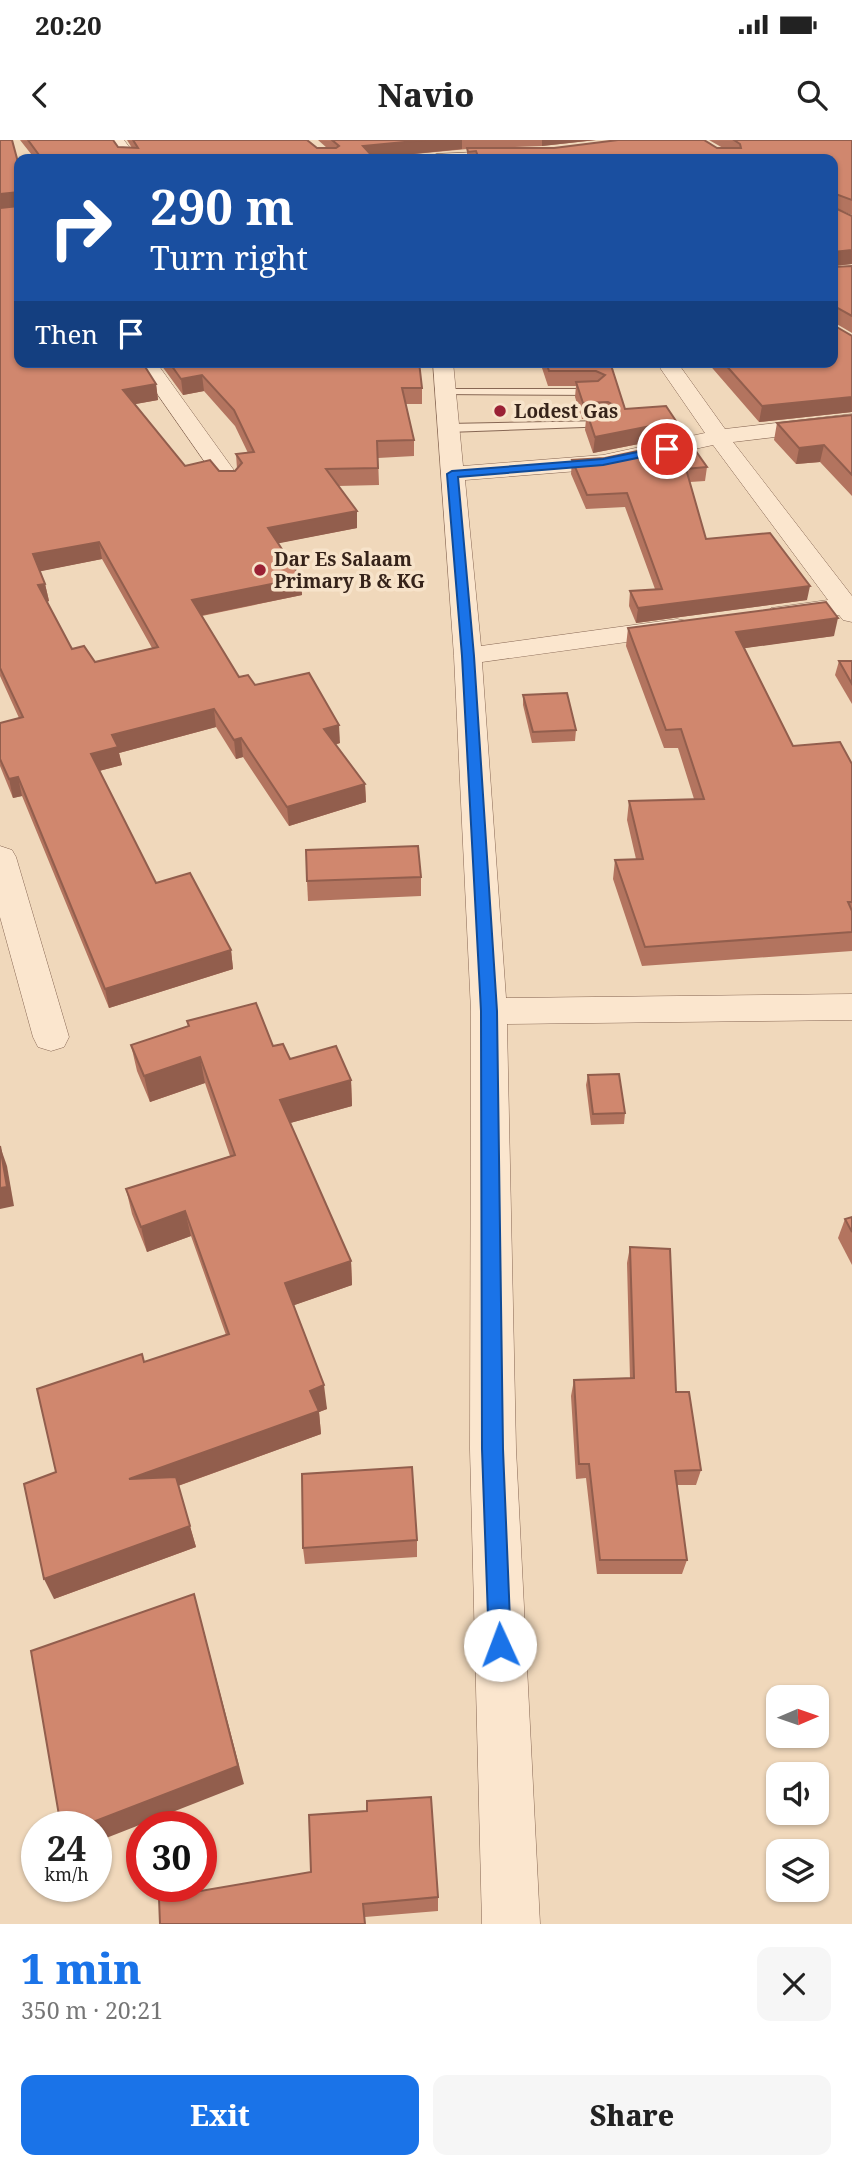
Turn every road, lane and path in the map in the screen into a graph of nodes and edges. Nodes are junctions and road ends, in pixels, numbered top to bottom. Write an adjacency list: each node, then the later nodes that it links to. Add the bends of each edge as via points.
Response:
1 (149, 368): 9 (street)
2 (670, 368): 7 (street)
3 (595, 392): 4 (lane)
4 (445, 394): 6 (lane); 8 (street)
5 (852, 421): 7 (street)
6 (607, 424)
7 (718, 437): 8 (street, via 603,462); 10 (street)
8 (452, 474): 13 (street)
9 (229, 480)
10 (850, 608): 11 (street)
11 (754, 617)
12 (700, 624): 13 (street)
13 (468, 656): 16 (street)
14 (0, 857): 17 (street)
15 (852, 1007): 16 (street)
16 (489, 1011): 18 (street, via 493,1449)
17 (51, 1037)
18 (511, 1924)

